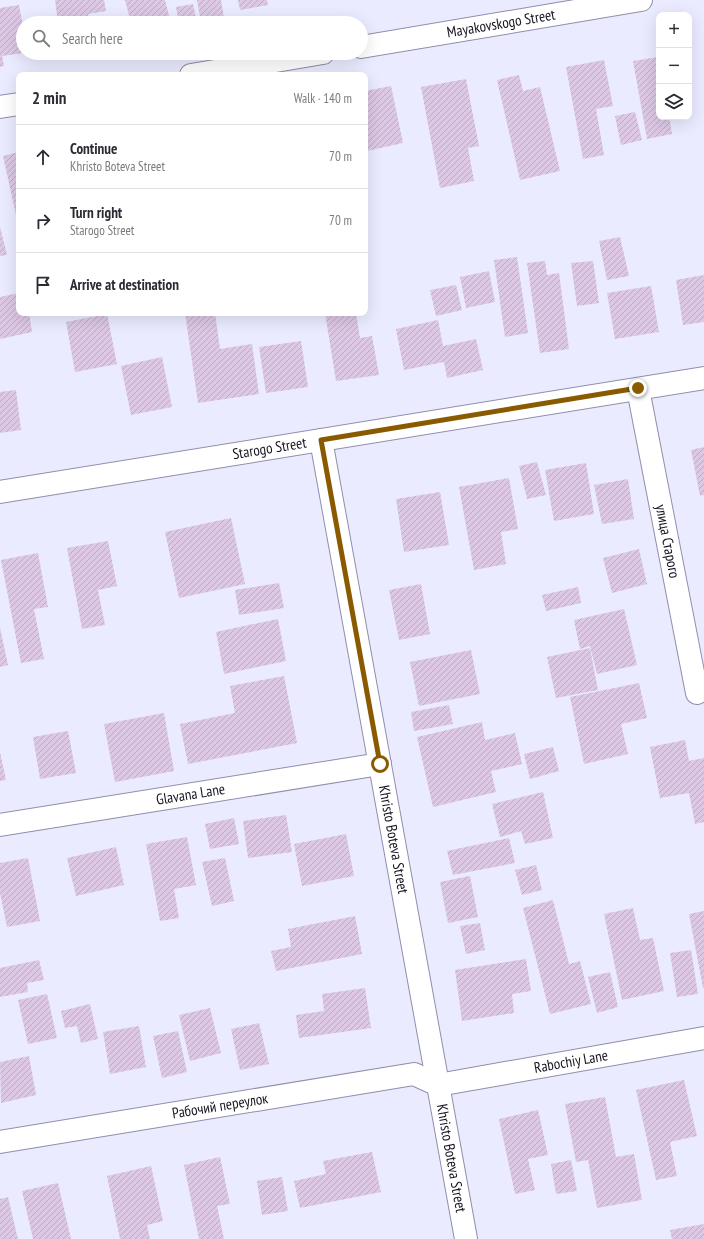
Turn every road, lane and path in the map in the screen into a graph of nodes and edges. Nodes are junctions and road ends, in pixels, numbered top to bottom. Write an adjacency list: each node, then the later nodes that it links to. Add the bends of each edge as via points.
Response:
1 (641, 0): 2 (street, Mayakovskogo Street)
2 (368, 46)
3 (281, 60): 4 (street)
4 (209, 72)
5 (16, 104): 6 (street)
6 (0, 107)
7 (704, 378): 8 (street, Starogo Street)
8 (638, 388): 9 (street, Starogo Street); 11 (street, улица Старого)
9 (321, 440): 10 (street, Starogo Street); 12 (street, Khristo Boteva Street)
10 (0, 492)
11 (698, 693)
12 (380, 764): 13 (street, Glavana Lane); 15 (street, Khristo Boteva Street)
13 (0, 825)
14 (704, 1038): 15 (street, Rabochiy Lane)
15 (438, 1085): 16 (street, Рабочий переулок, via 414,1074); 17 (street, Khristo Boteva Street)
16 (0, 1142)
17 (466, 1239)

